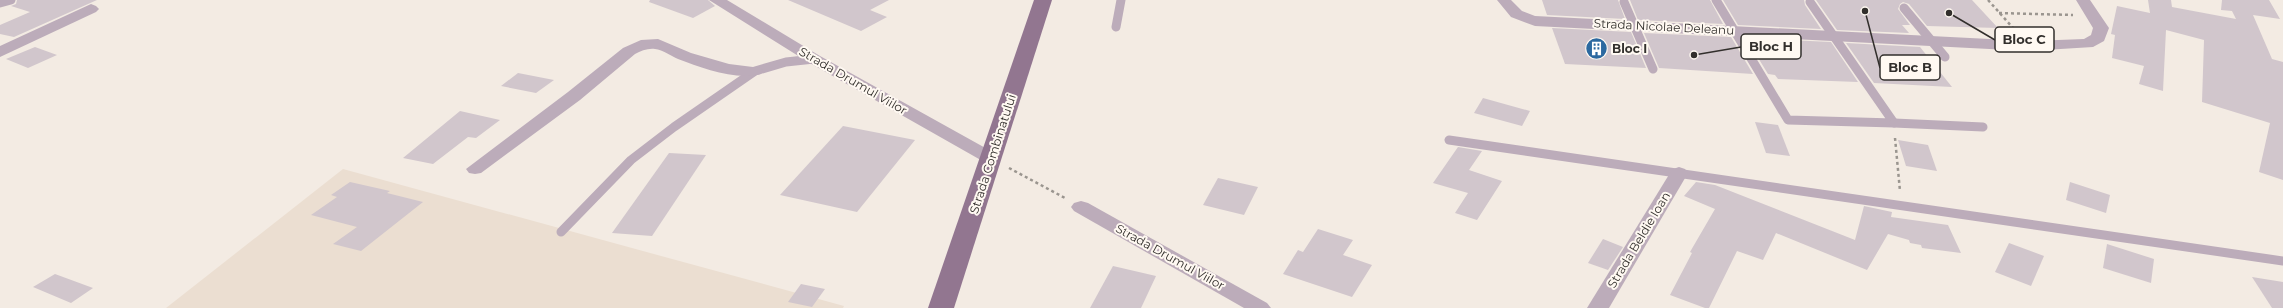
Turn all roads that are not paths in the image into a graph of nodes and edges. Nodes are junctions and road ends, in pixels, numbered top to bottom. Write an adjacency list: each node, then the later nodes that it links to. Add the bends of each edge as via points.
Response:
1 (11, 0): 10 (lane)
2 (716, 0): 20 (street, Strada Drumul Viilor)
3 (1043, 0): 26 (main road, Strada Combinatului)
4 (1121, 0): 14 (lane)
5 (1504, 0): 13 (street, Strada Nicolae Deleanu, via 1513,12 1522,18 1535,21)
6 (1716, 0): 15 (lane)
7 (2084, 0): 17 (street, Strada Nicolae Deleanu, via 2101,28 2098,38 2087,44 2029,46)
8 (1624, 2): 13 (lane)
9 (1810, 2): 16 (lane)
10 (0, 3)
11 (1904, 8): 17 (lane)
12 (92, 10): 18 (street)
13 (1635, 26): 15 (street, Strada Nicolae Deleanu); 21 (lane)
14 (1116, 27)
15 (1734, 31): 16 (street, Strada Nicolae Deleanu); 23 (lane, via 1788,120)
16 (1832, 36): 17 (street, Strada Nicolae Deleanu); 23 (lane)
17 (1931, 40): 19 (lane)
18 (0, 52)
19 (1945, 57)
20 (814, 59): 22 (lane, via 786,62); 26 (street, Strada Drumul Viilor)
21 (1653, 69)
22 (755, 71): 27 (street, via 728,69 685,56 658,44 641,45 629,51 574,96); 30 (lane, via 631,160)
23 (1894, 123): 24 (lane)
24 (1983, 127)
25 (1449, 140): 28 (lane)
26 (992, 159): 32 (main road, Strada Combinatului)
27 (474, 169)
28 (1679, 173): 31 (lane); 34 (street, Strada Beldie Ioan)
29 (1081, 207): 33 (street, Strada Drumul Viilor)
30 (561, 232)
31 (2283, 261)
32 (941, 308)
33 (1260, 308)
34 (1598, 308)

